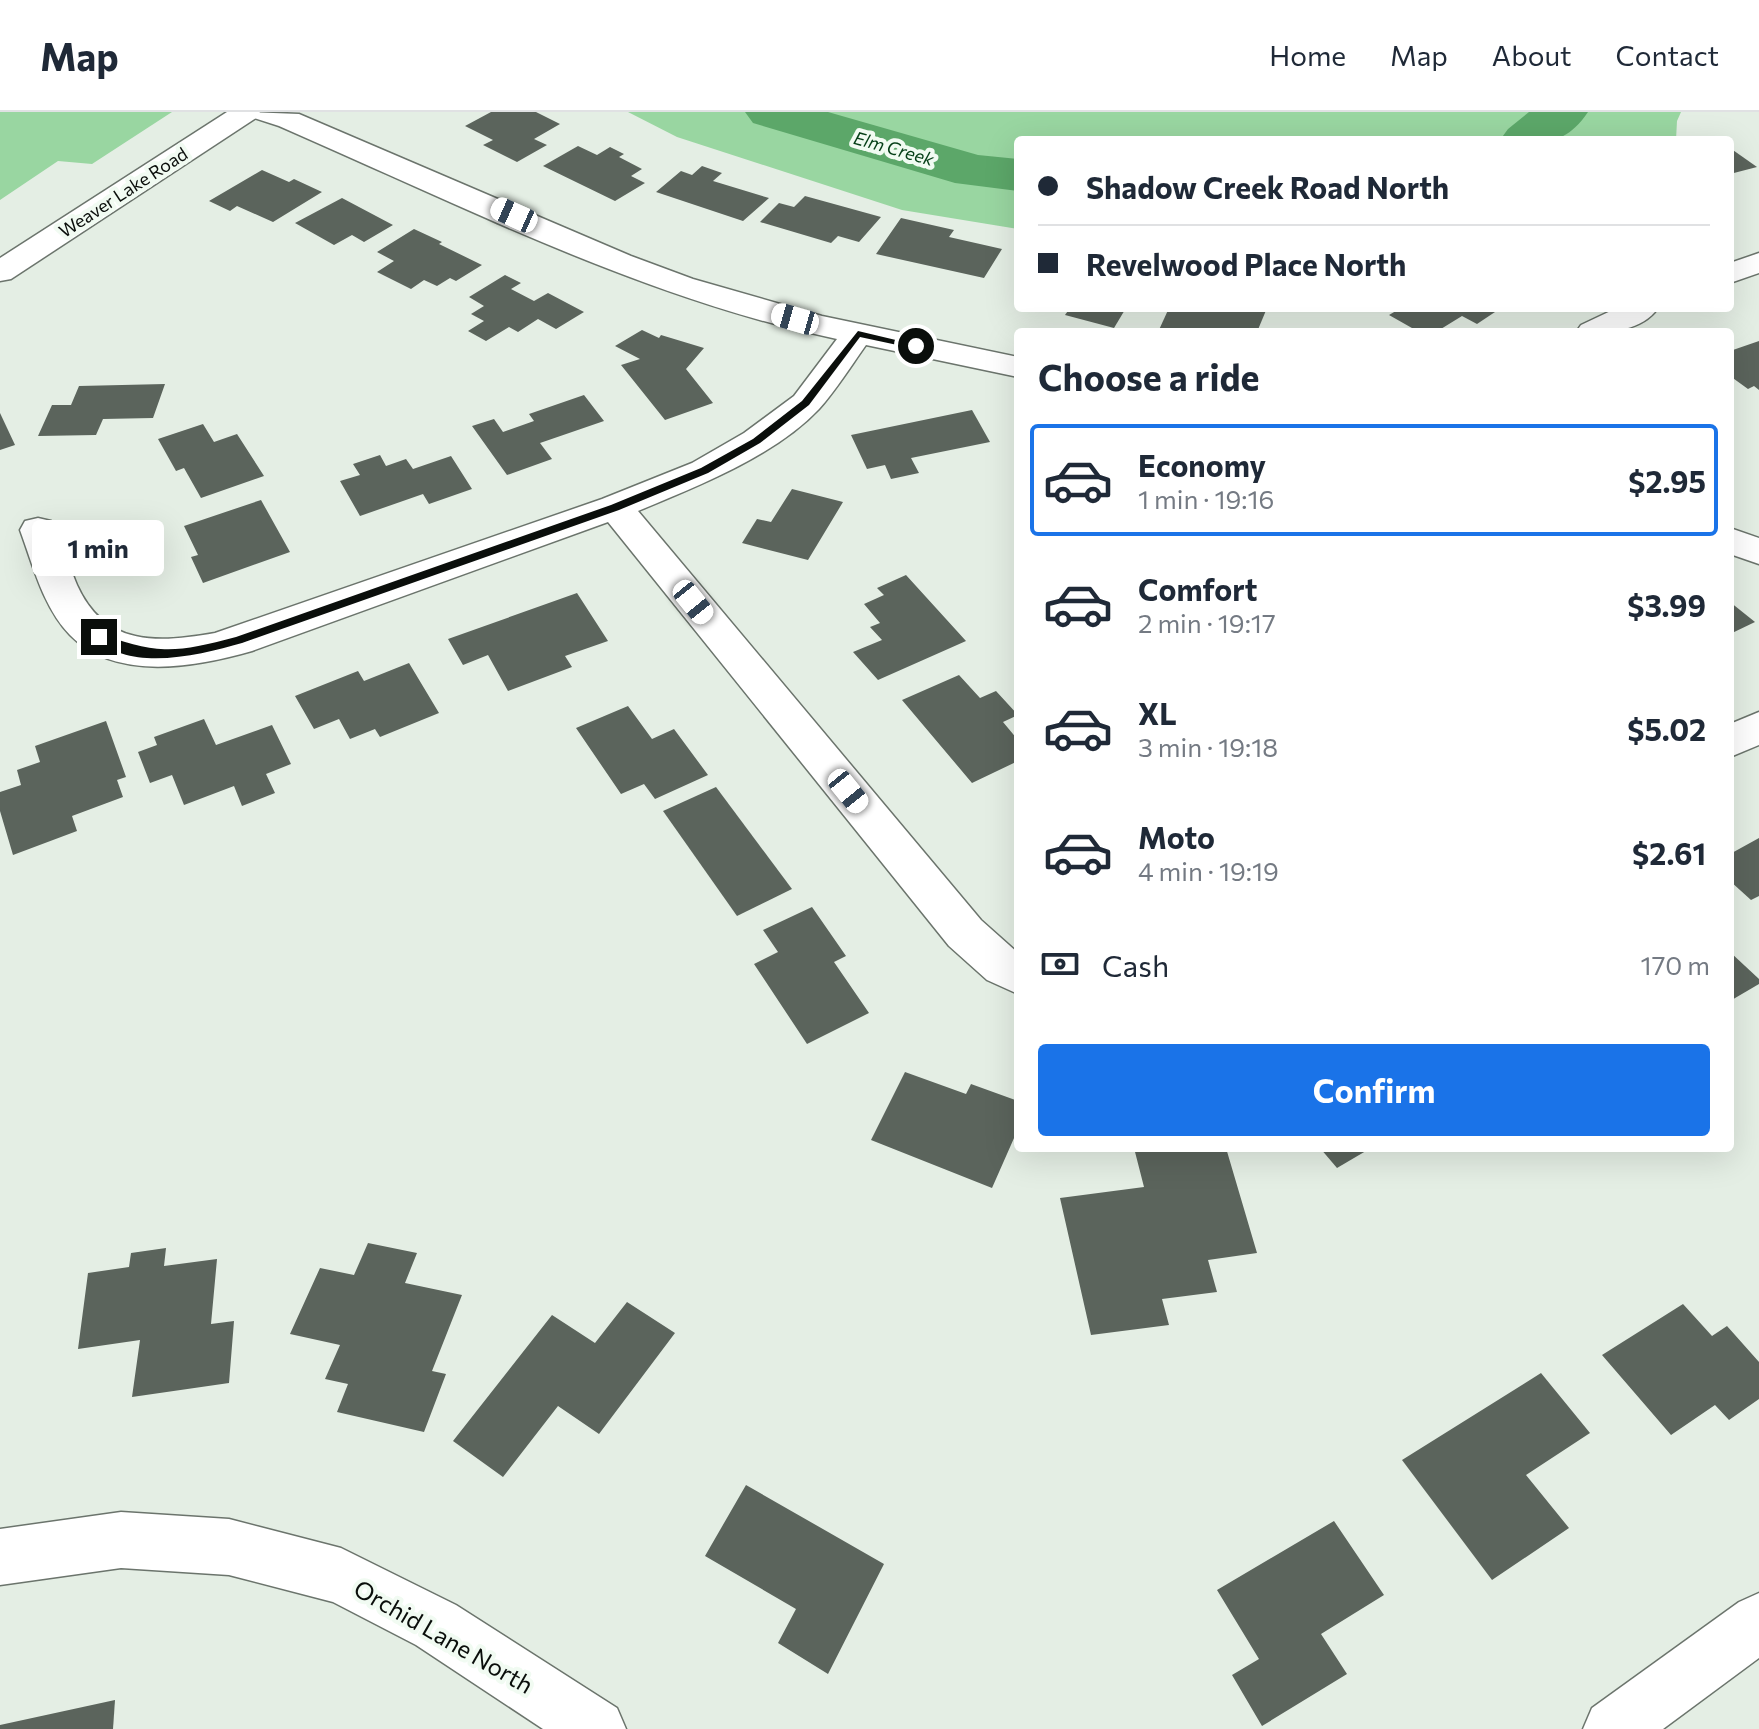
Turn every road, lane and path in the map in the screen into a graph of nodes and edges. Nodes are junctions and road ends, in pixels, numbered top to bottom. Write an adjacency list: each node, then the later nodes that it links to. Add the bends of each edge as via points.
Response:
1 (246, 112): 4 (street, Weaver Lake Road)
2 (264, 112): 8 (street, via 620,263 736,302)
3 (1759, 262): 5 (street)
4 (0, 272)
5 (1734, 272)
6 (1634, 312): 7 (street)
7 (1600, 328)
8 (858, 334): 9 (street); 10 (street, via 806,403 756,441 691,477)
9 (1014, 366)
10 (615, 507): 11 (street, via 192,653 145,654 85,629 68,605); 16 (street, via 965,933)
11 (38, 530)
12 (1734, 542): 13 (street)
13 (1759, 552)
14 (1759, 727): 15 (street)
15 (1734, 740)
16 (1014, 973)
17 (0, 1557): 19 (street, Orchid Lane North, via 121,1540 229,1547 341,1576 436,1625)
18 (1759, 1622): 20 (street)
19 (596, 1729)
20 (1613, 1729)

